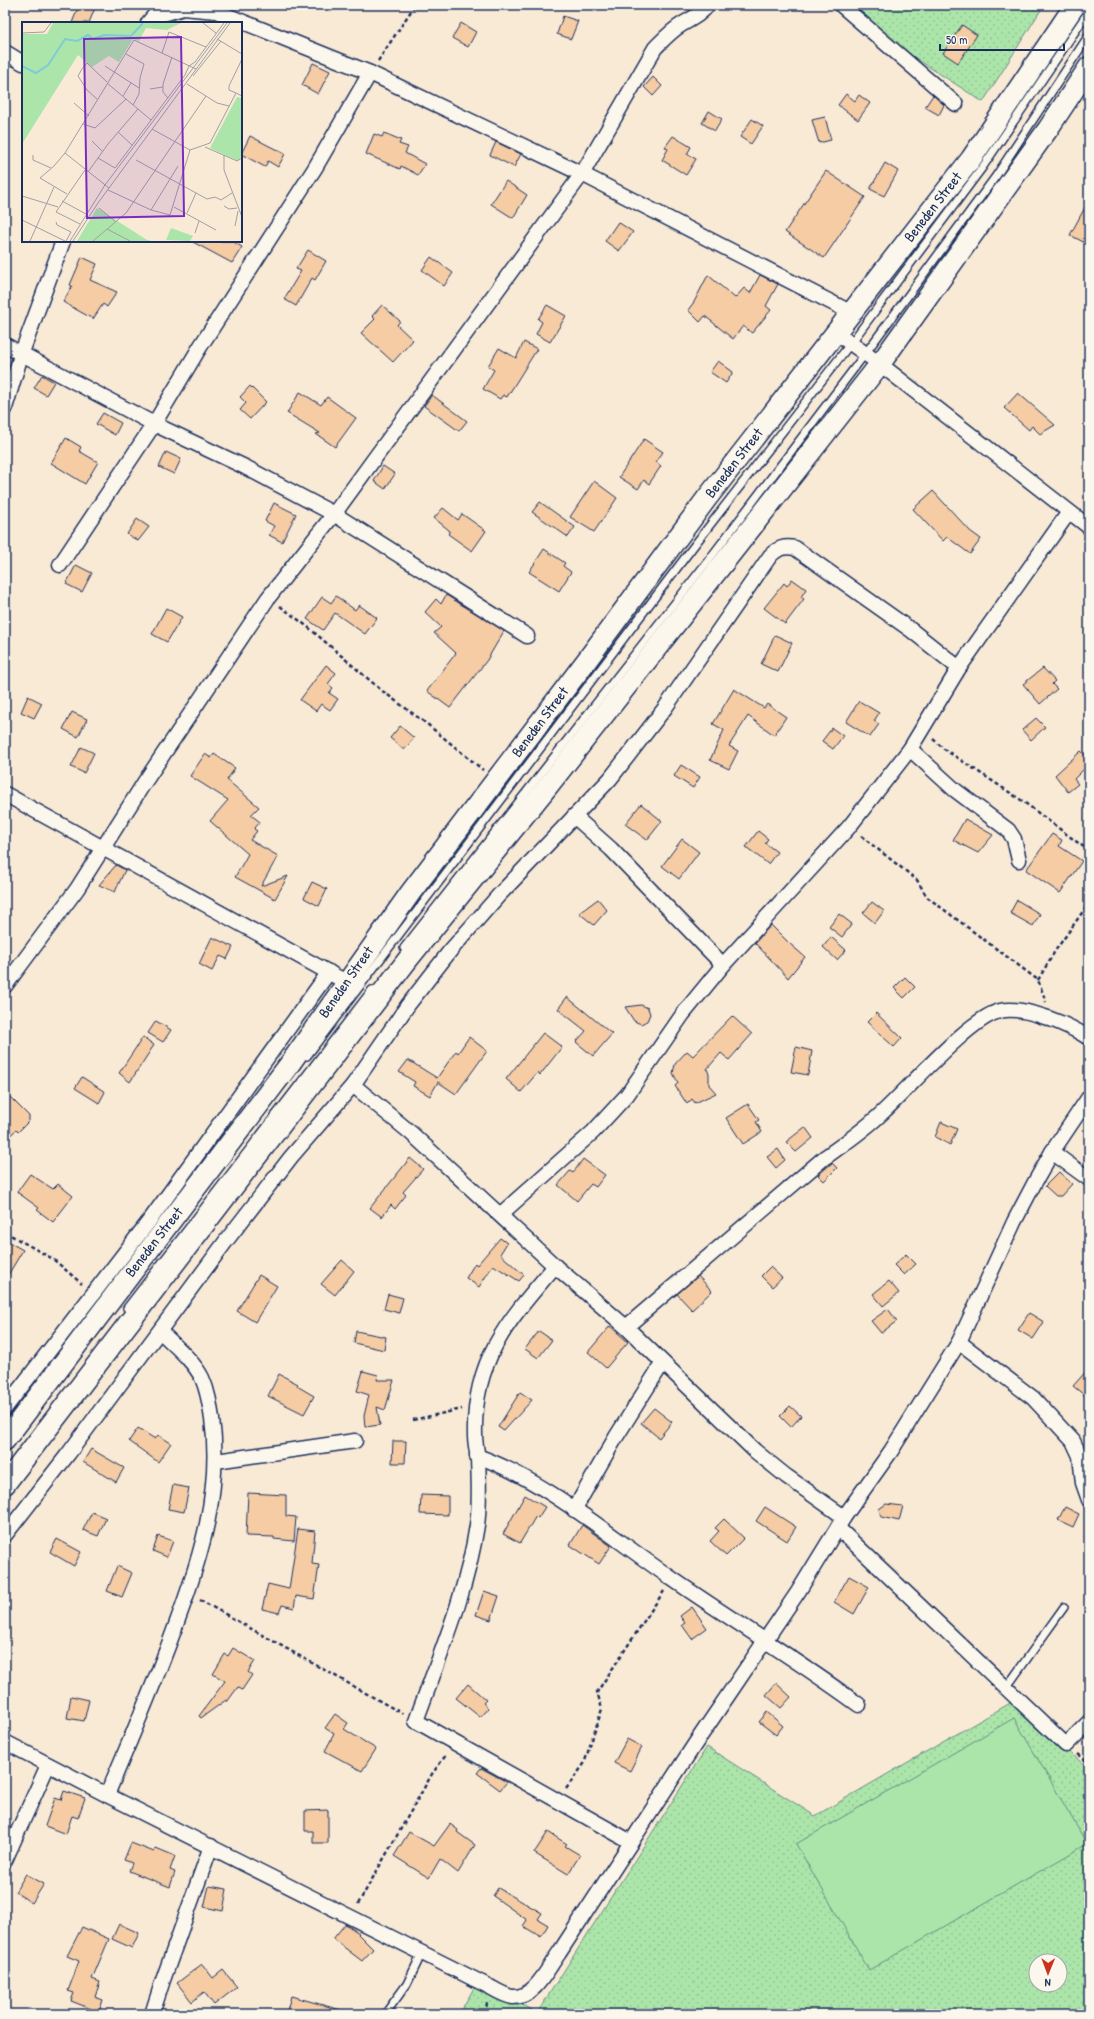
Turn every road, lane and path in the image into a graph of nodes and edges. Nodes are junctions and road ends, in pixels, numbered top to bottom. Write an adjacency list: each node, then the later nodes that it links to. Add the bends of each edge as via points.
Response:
1 (415, 5): 11 (path)
2 (708, 5): 13 (street, via 694,19 668,34 655,48)
3 (841, 5): 12 (street)
4 (1076, 5): 15 (main road, Beneden Street, via 971,159)
5 (1089, 11): 16 (lane, via 982,168)
6 (149, 22): 11 (street, via 153,17 183,8 216,11)
7 (1089, 35): 19 (lane)
8 (5, 52): 9 (street)
9 (22, 62)
10 (1089, 67): 19 (main road, Beneden Street, via 1039,141)
11 (370, 73): 13 (street); 21 (street, via 315,168 200,347)
12 (956, 104)
13 (582, 174): 15 (street); 23 (street)
14 (63, 242): 18 (street)
15 (852, 313): 16 (main road, Beneden Street)
16 (844, 338): 19 (street); 31 (main road, Beneden Street, via 707,498); 48 (lane, via 677,568)
17 (5, 345): 18 (street)
18 (21, 355): 20 (street); 21 (street)
19 (872, 359): 22 (street); 39 (lane, via 711,557); 70 (main road, Beneden Street, via 548,786 409,958)
20 (5, 408)
21 (154, 424): 23 (street, via 245,467); 25 (street)
22 (1069, 512): 24 (street); 28 (street)
23 (334, 514): 26 (street); 27 (street)
24 (1089, 527)
25 (60, 565)
26 (268, 598): 31 (path, via 308,627 381,690); 35 (street)
27 (527, 636)
28 (959, 668): 29 (street); 33 (street, via 911,630 796,548 786,546 777,549 665,708 610,779)
29 (922, 730): 30 (street); 36 (path, via 944,749 1021,800)
30 (910, 749): 34 (street); 37 (street, via 955,790 1008,830 1014,839)
31 (495, 780): 44 (main road, Beneden Street)
32 (5, 794): 35 (street)
33 (574, 816): 40 (street, via 611,849); 49 (street, via 468,929 408,1005)
34 (849, 827): 40 (street); 42 (path, via 917,880 927,897)
35 (102, 848): 41 (street); 45 (street, via 77,889)
36 (1089, 851)
37 (1019, 860)
38 (1089, 903): 42 (path)
39 (398, 956)
40 (723, 965): 53 (street, via 683,1014 627,1096 593,1132)
41 (329, 972): 44 (street); 57 (street, via 150,1220)
42 (1038, 980): 46 (path)
43 (379, 981): 58 (lane)
44 (346, 982): 67 (main road, Beneden Street, via 289,1065)
45 (5, 986)
46 (1053, 1021): 47 (street); 59 (street, via 1020,1010 1000,1011 988,1015 955,1042 883,1112 824,1158)
47 (1089, 1038)
48 (300, 1065)
49 (353, 1085): 53 (street); 60 (street, via 291,1157)
50 (1089, 1097): 51 (street)
51 (1052, 1152): 52 (street); 61 (street, via 1014,1222)
52 (1089, 1179)
53 (501, 1214): 55 (street)
54 (5, 1232): 57 (path, via 53,1258)
55 (555, 1266): 59 (street); 63 (street, via 514,1314 492,1352 479,1382)
56 (143, 1271): 67 (lane)
57 (92, 1292): 64 (street)
58 (121, 1316)
59 (626, 1327): 62 (street)
60 (160, 1331): 69 (street, via 189,1360 202,1378 209,1399); 74 (street)
61 (959, 1342): 71 (street, via 1033,1398 1073,1441 1080,1456 1083,1483); 73 (street, via 891,1451)
62 (662, 1364): 72 (street, via 616,1436); 73 (street, via 755,1451)
63 (475, 1406): 65 (path); 68 (street)
64 (5, 1408)
65 (413, 1420)
66 (355, 1441): 69 (street)
67 (7, 1443)
68 (477, 1456): 72 (street, via 502,1465); 81 (street, via 479,1498 470,1564 455,1616)
69 (216, 1462): 76 (street, via 205,1539)
70 (5, 1484)
71 (1089, 1500)
72 (574, 1510): 75 (street)
73 (841, 1523): 78 (street); 79 (street)
74 (5, 1534)
75 (672, 1579): 78 (street); 87 (path, via 597,1692 602,1709 584,1764)
76 (188, 1593): 81 (path); 86 (street, via 161,1669)
77 (1064, 1607): 79 (lane)
78 (765, 1640): 80 (street); 88 (street)
79 (1006, 1688): 82 (street, via 1066,1745)
80 (859, 1705)
81 (416, 1721): 84 (street)
82 (1089, 1722)
83 (5, 1742): 85 (street)
84 (454, 1743): 87 (street); 91 (path, via 432,1774)
85 (48, 1765): 86 (street); 90 (street)
86 (107, 1795): 89 (street)
87 (557, 1801): 88 (street)
88 (631, 1842): 92 (street, via 539,1982 526,1994 513,1997 505,1995)
89 (211, 1846): 91 (street); 93 (street)
90 (5, 1860)
91 (351, 1917): 92 (street)
92 (422, 1953): 94 (lane, via 407,1984)
93 (152, 2014)
94 (385, 2014)

